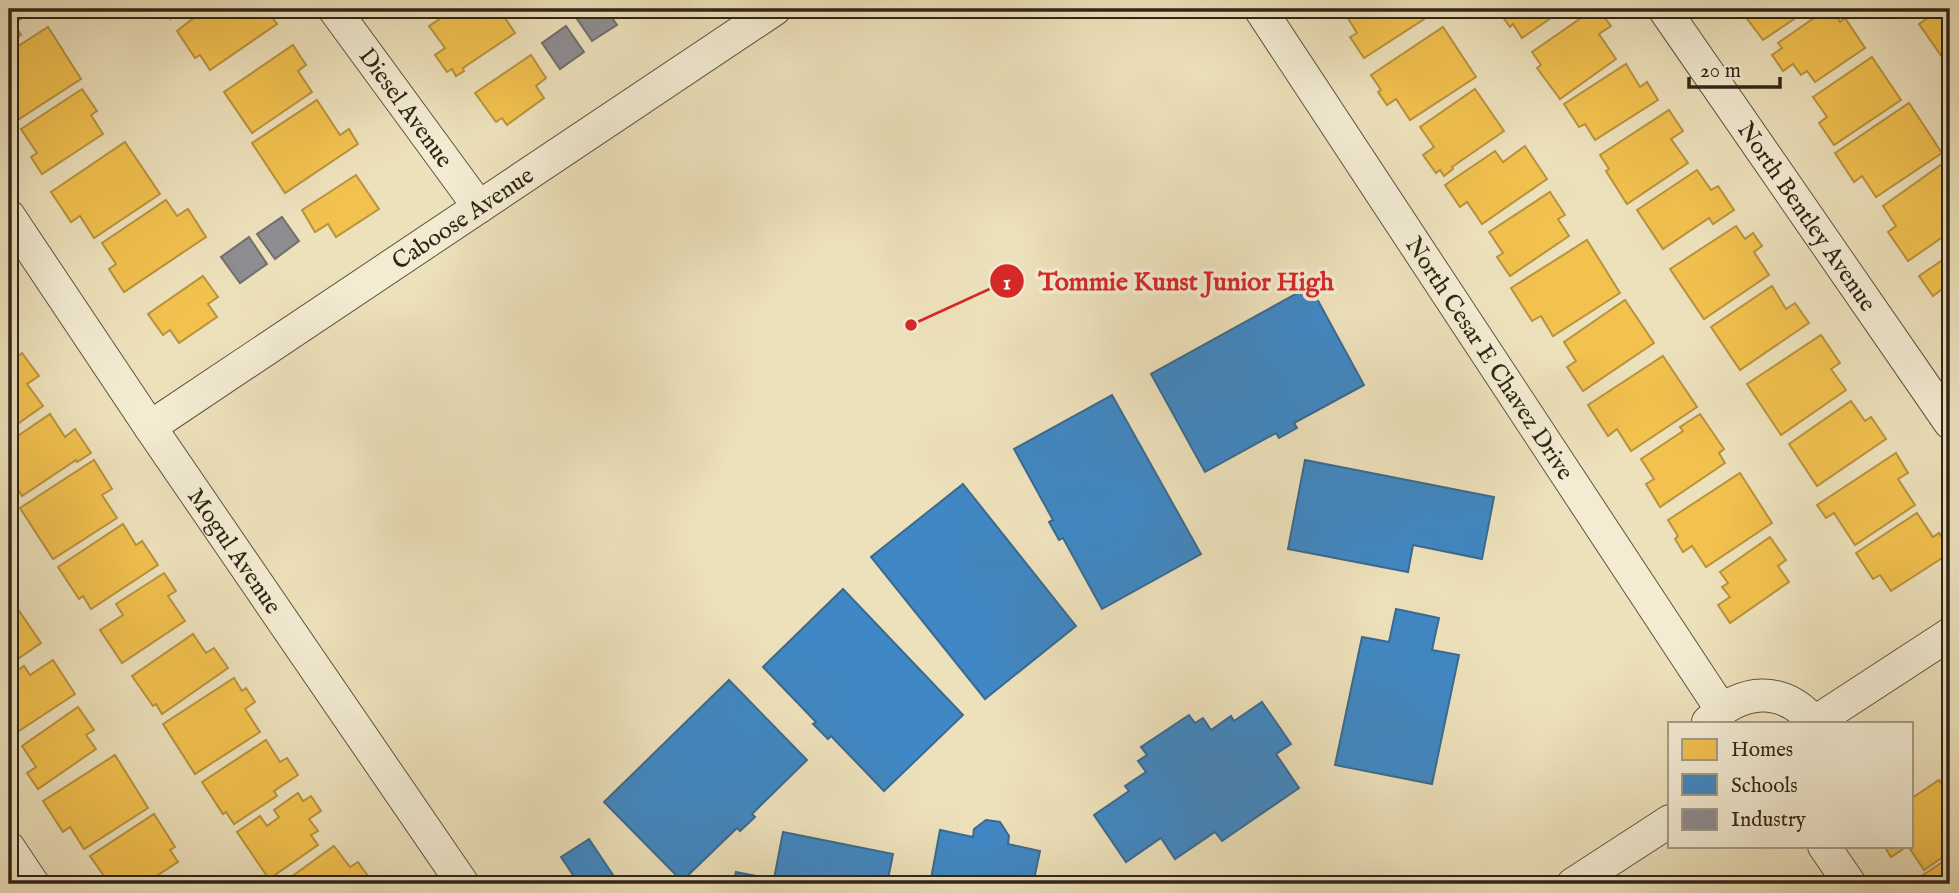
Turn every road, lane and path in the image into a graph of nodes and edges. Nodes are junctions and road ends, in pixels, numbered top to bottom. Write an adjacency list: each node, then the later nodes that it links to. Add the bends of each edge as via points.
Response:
1 (334, 9): 5 (street, Diesel Avenue)
2 (775, 9): 5 (street, Caboose Avenue)
3 (1260, 9): 10 (street, North Cesar E Chavez Drive)
4 (1664, 9): 7 (street, North Bentley Avenue)
5 (479, 207): 8 (street, Caboose Avenue)
6 (9, 216): 8 (street, Mogul Avenue)
7 (1950, 423)
8 (150, 427): 17 (street, Mogul Avenue)
9 (1950, 634): 12 (street)
10 (1714, 716): 11 (street, via 1737,700 1771,696 1788,700)
11 (1814, 722)
12 (1817, 722)
13 (1668, 822): 18 (street)
14 (9, 848): 16 (street)
15 (1825, 848): 19 (street)
16 (33, 884)
17 (463, 884)
18 (1573, 884)
19 (1850, 884)

